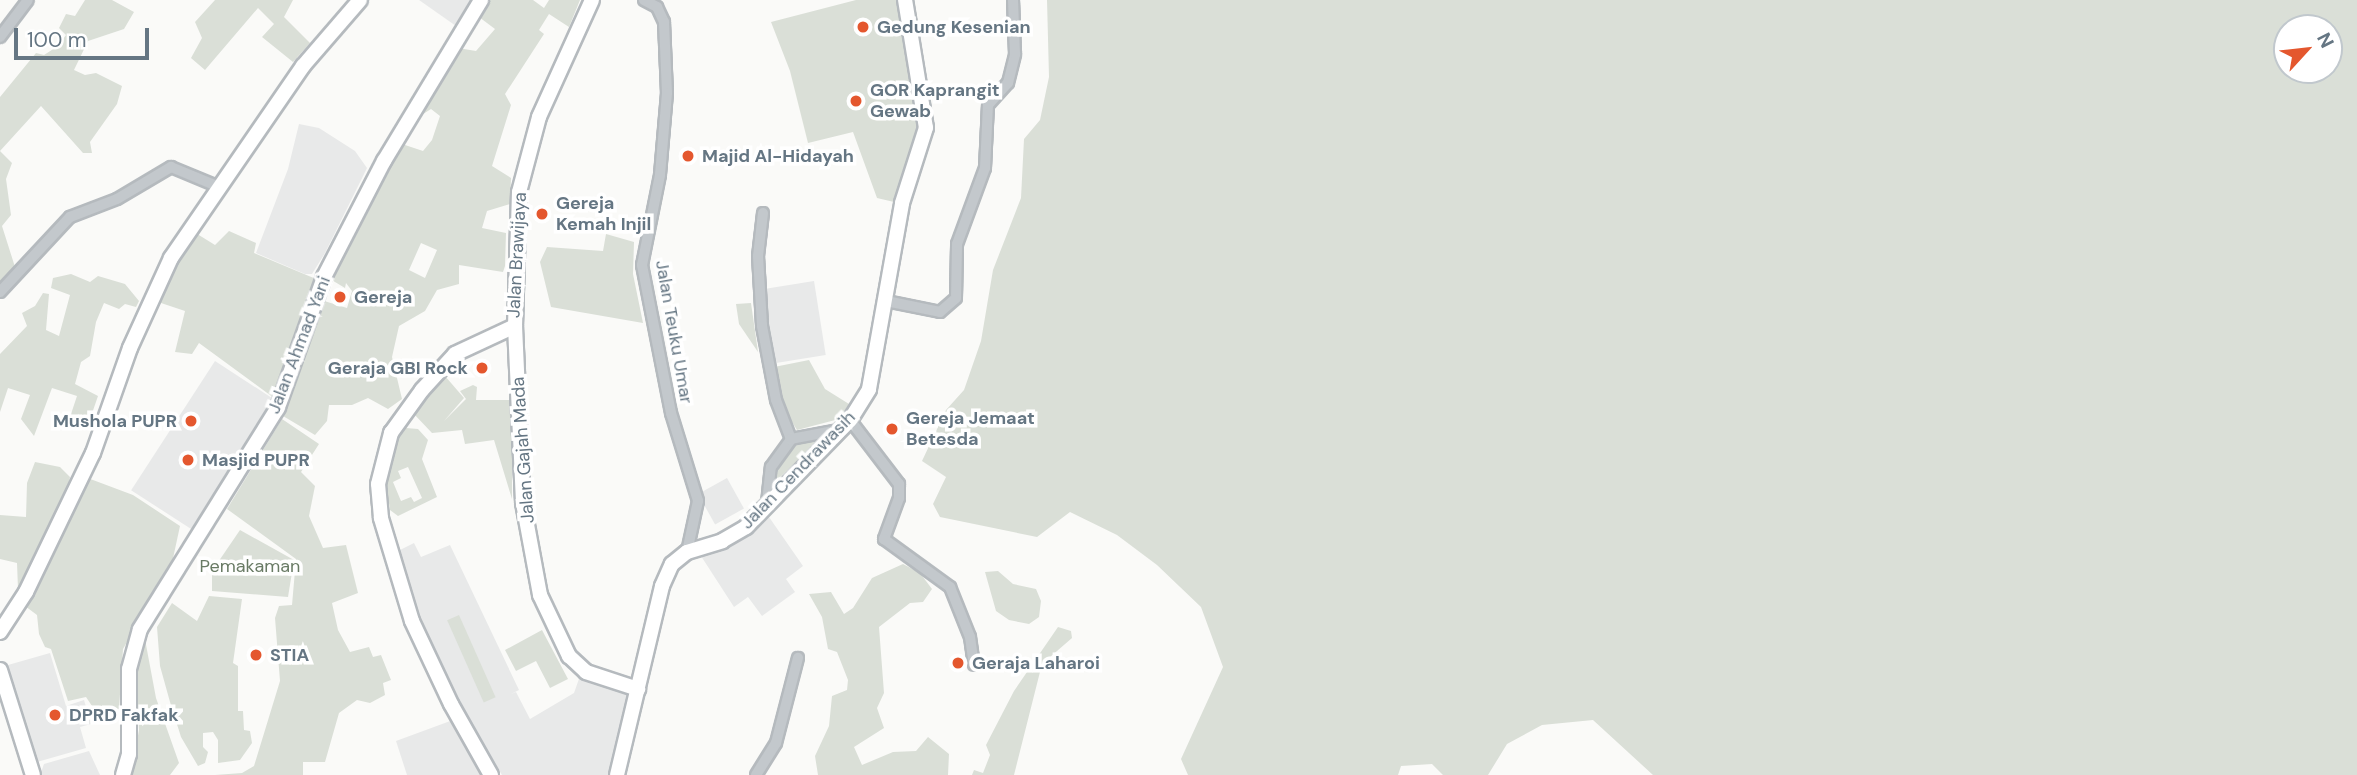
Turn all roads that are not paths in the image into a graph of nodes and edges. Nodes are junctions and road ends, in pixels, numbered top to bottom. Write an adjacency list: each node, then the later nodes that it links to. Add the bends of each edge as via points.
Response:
1 (28, 0): 8 (street)
2 (360, 0): 9 (main road, via 303,66)
3 (481, 0): 25 (main road, Jalan Ahmad Yani, via 384,161 324,277 278,407 140,629 129,669 129,754)
4 (592, 0): 13 (main road, Jalan Brawijaya, via 539,117 521,176)
5 (644, 0): 18 (street, Jalan Teuku Umar, via 657,7 664,22 667,107 660,175 642,265 671,413 698,500)
6 (905, 0): 12 (main road, Jalan Cendrawasih, via 926,128 902,203)
7 (1013, 0): 12 (street, via 1015,54 1008,83 988,105 985,168 957,244 956,298 940,312)
8 (0, 37)
9 (219, 187): 11 (street, via 171,167 117,199 71,217); 19 (main road, via 157,284 93,453 26,592)
10 (763, 213): 16 (street, via 758,256 762,326 774,392)
11 (0, 292)
12 (886, 301): 14 (main road, Jalan Cendrawasih, via 875,371)
13 (515, 326): 23 (main road, Jalan Gajah Mada, via 523,503 544,606 575,664); 26 (main road, Jalan Brawijaya, via 455,354 422,390 391,433 378,484 381,518 412,621 450,704)
14 (850, 420): 15 (main road, Jalan Cendrawasih); 21 (street, via 899,484 899,498 884,539 950,587 970,637)
15 (838, 430): 16 (street); 17 (main road, Jalan Cendrawasih)
16 (791, 439): 17 (street, via 771,467)
17 (767, 503): 18 (main road, Jalan Cendrawasih, via 734,536)
18 (687, 552): 23 (main road, via 672,564 662,586)
19 (0, 632)
20 (798, 658): 28 (street, via 776,743)
21 (974, 665)
22 (0, 670): 24 (main road)
23 (638, 689): 27 (main road)
24 (33, 775)
25 (123, 775)
26 (491, 775)
27 (617, 775)
28 (756, 775)

